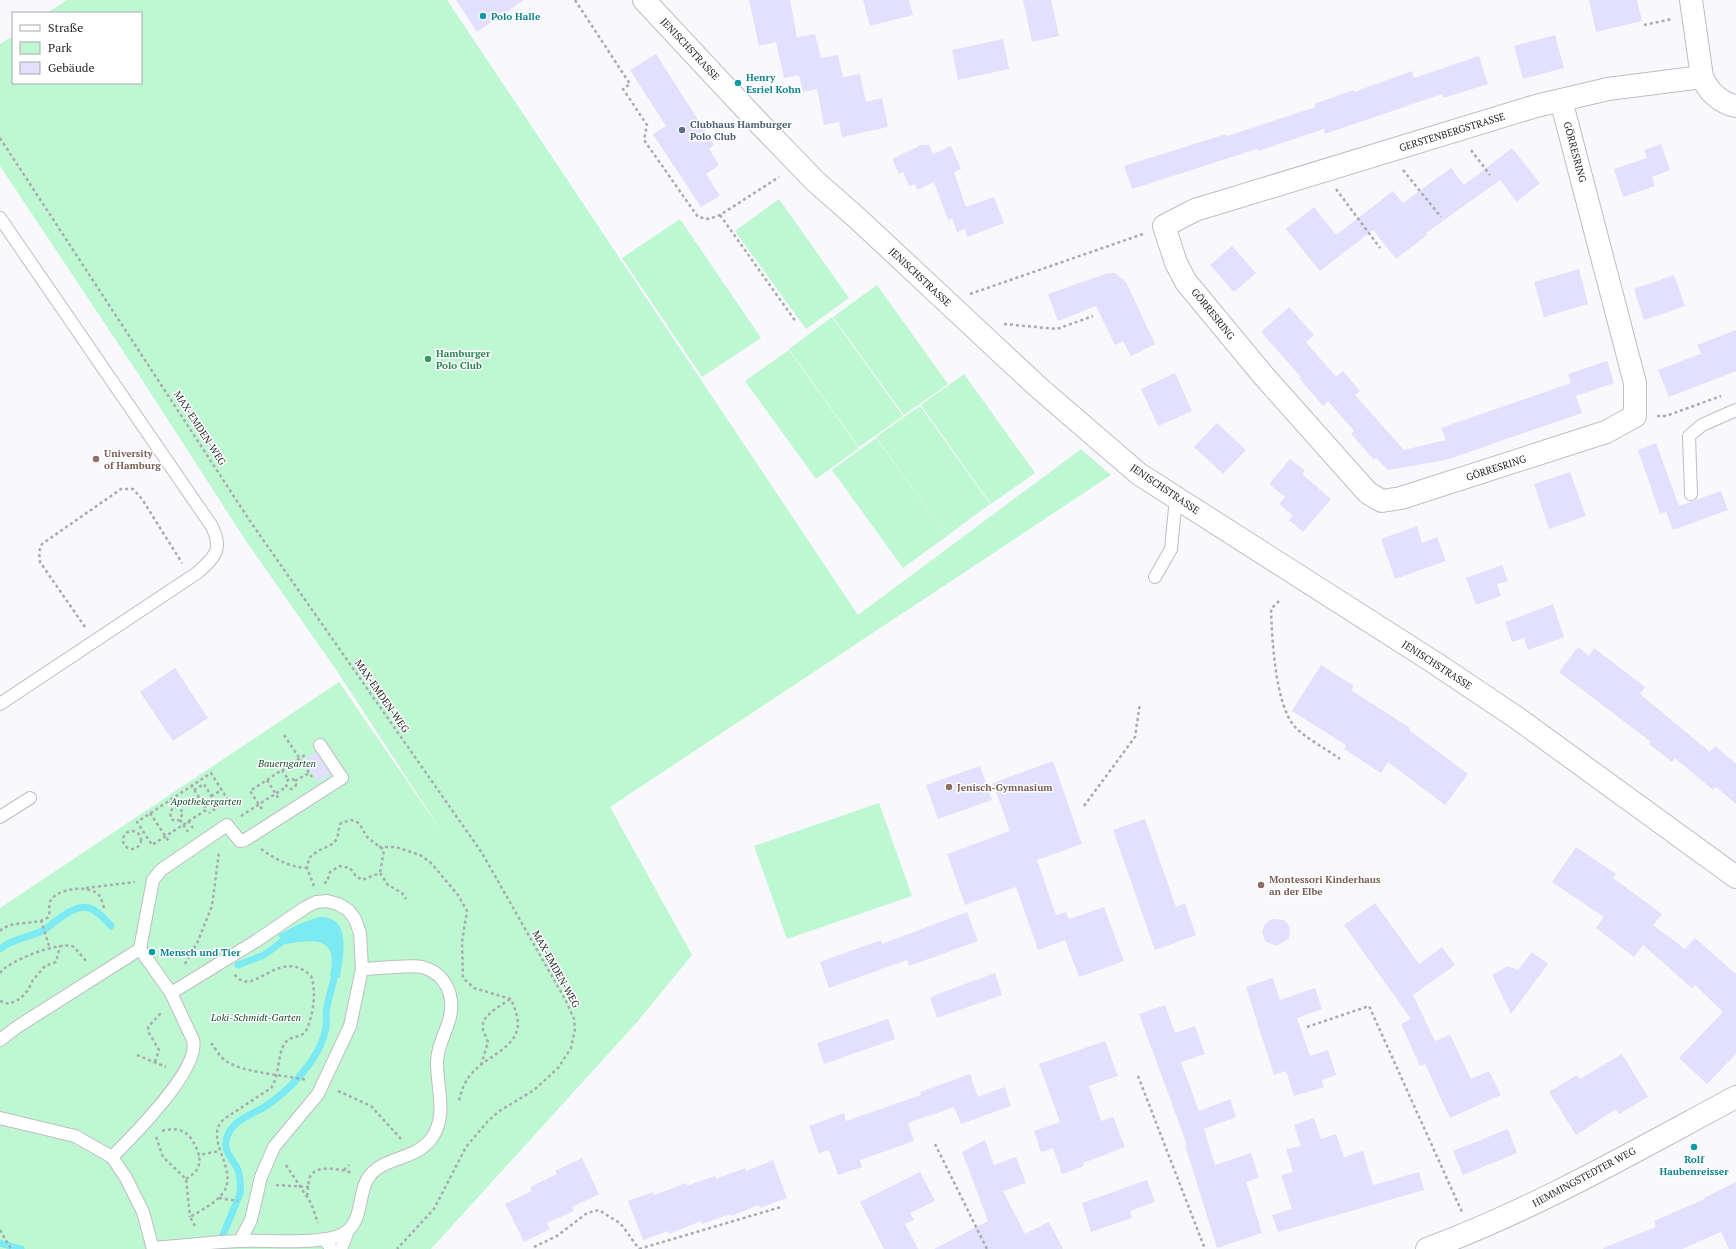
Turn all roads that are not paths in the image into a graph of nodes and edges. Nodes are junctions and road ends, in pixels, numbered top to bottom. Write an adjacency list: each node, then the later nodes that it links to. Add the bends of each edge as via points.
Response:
1 (1690, 0): 3 (street)
2 (654, 3): 10 (street, JENISCHSTRASSE, via 756,120 816,182 1038,387 1140,474)
3 (1702, 77): 4 (street, GERSTENBERGSTRASSE, via 1608,89); 5 (street, via 1706,87 1715,96)
4 (1562, 100): 7 (street, GERSTENBERGSTRASSE, via 1528,108 1195,210); 7 (street, GÖRRESRING, via 1635,383 1635,416 1606,432 1401,498 1382,501 1368,493 1263,375 1186,282 1176,263)
5 (1736, 106)
6 (0, 218): 12 (lane, via 211,525 217,536 218,547 212,559 191,577)
7 (1164, 226)
8 (1736, 410): 9 (lane, via 1702,425 1689,436)
9 (1691, 494)
10 (1176, 498): 11 (lane, via 1171,549); 16 (street, JENISCHSTRASSE, via 1498,705)
11 (1155, 577)
12 (0, 704)
13 (320, 745): 17 (lane, via 342,778 245,840 240,841 227,825 161,870 153,880)
14 (30, 798): 15 (lane)
15 (0, 817)
16 (1736, 878)
17 (140, 949): 19 (lane); 20 (lane)
18 (362, 969): 19 (lane, via 360,933 355,919 348,910 338,904 316,902); 24 (lane, via 421,967 434,971 447,986 450,1016 437,1052 437,1077 442,1112 440,1121 431,1139 424,1146 379,1166 367,1179 357,1217); 26 (lane, via 350,1026 318,1094 274,1147 261,1177 251,1220)
19 (171, 993): 23 (lane, via 193,1040 192,1057 143,1126)
20 (0, 1040)
21 (1736, 1097): 30 (street, HEMMINGSTEDTER WEG, via 1565,1189 1472,1232)
22 (0, 1118): 23 (lane, via 75,1136)
23 (112, 1157): 27 (lane, via 143,1212)
24 (348, 1231): 25 (lane); 29 (lane)
25 (324, 1239): 26 (lane); 28 (lane)
26 (238, 1241): 27 (lane)
27 (153, 1249)
28 (332, 1249)
29 (342, 1249)
30 (1427, 1249)

